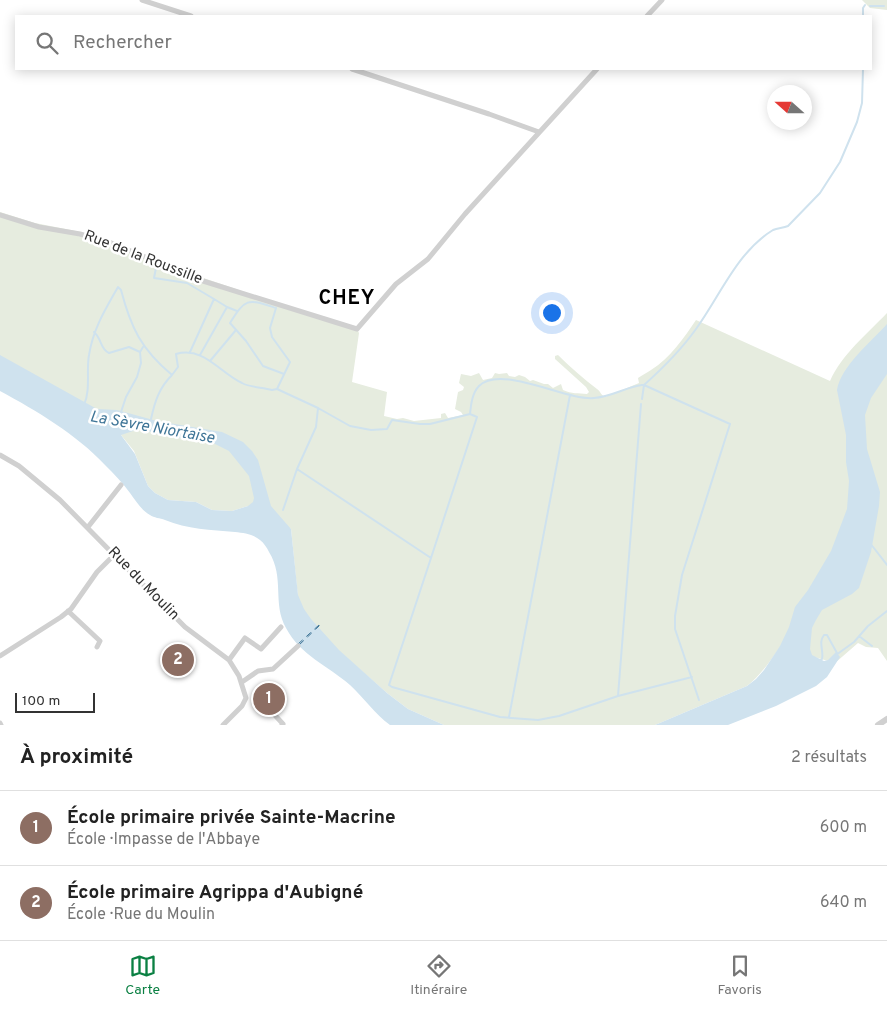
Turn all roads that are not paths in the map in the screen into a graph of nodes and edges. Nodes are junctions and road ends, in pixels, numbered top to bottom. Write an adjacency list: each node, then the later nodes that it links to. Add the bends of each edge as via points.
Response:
1 (142, 0): 3 (street)
2 (662, 0): 4 (street)
3 (188, 15)
4 (648, 15)
5 (355, 70): 7 (street)
6 (596, 70): 7 (street)
7 (539, 132): 8 (street, Rue de la Roussille, via 428,259 396,284 357,329 202,281 109,242)
8 (0, 215)
9 (0, 455): 11 (street, Rue du Moulin, via 29,474)
10 (121, 485): 11 (street)
11 (88, 527): 12 (street, Rue du Moulin)
12 (114, 555): 13 (street); 18 (street, Rue du Moulin, via 195,636)
13 (68, 611): 16 (street, via 100,641); 17 (street)
14 (281, 627): 18 (street, via 261,650 245,638)
15 (298, 646): 19 (street, via 273,669 258,671)
16 (97, 647)
17 (0, 656)
18 (229, 660): 19 (street, Rue du Moulin)
19 (242, 682): 22 (street, via 246,698)
20 (272, 712): 23 (street)
21 (887, 719): 24 (street)
22 (223, 725)
23 (282, 725)
24 (878, 725)

